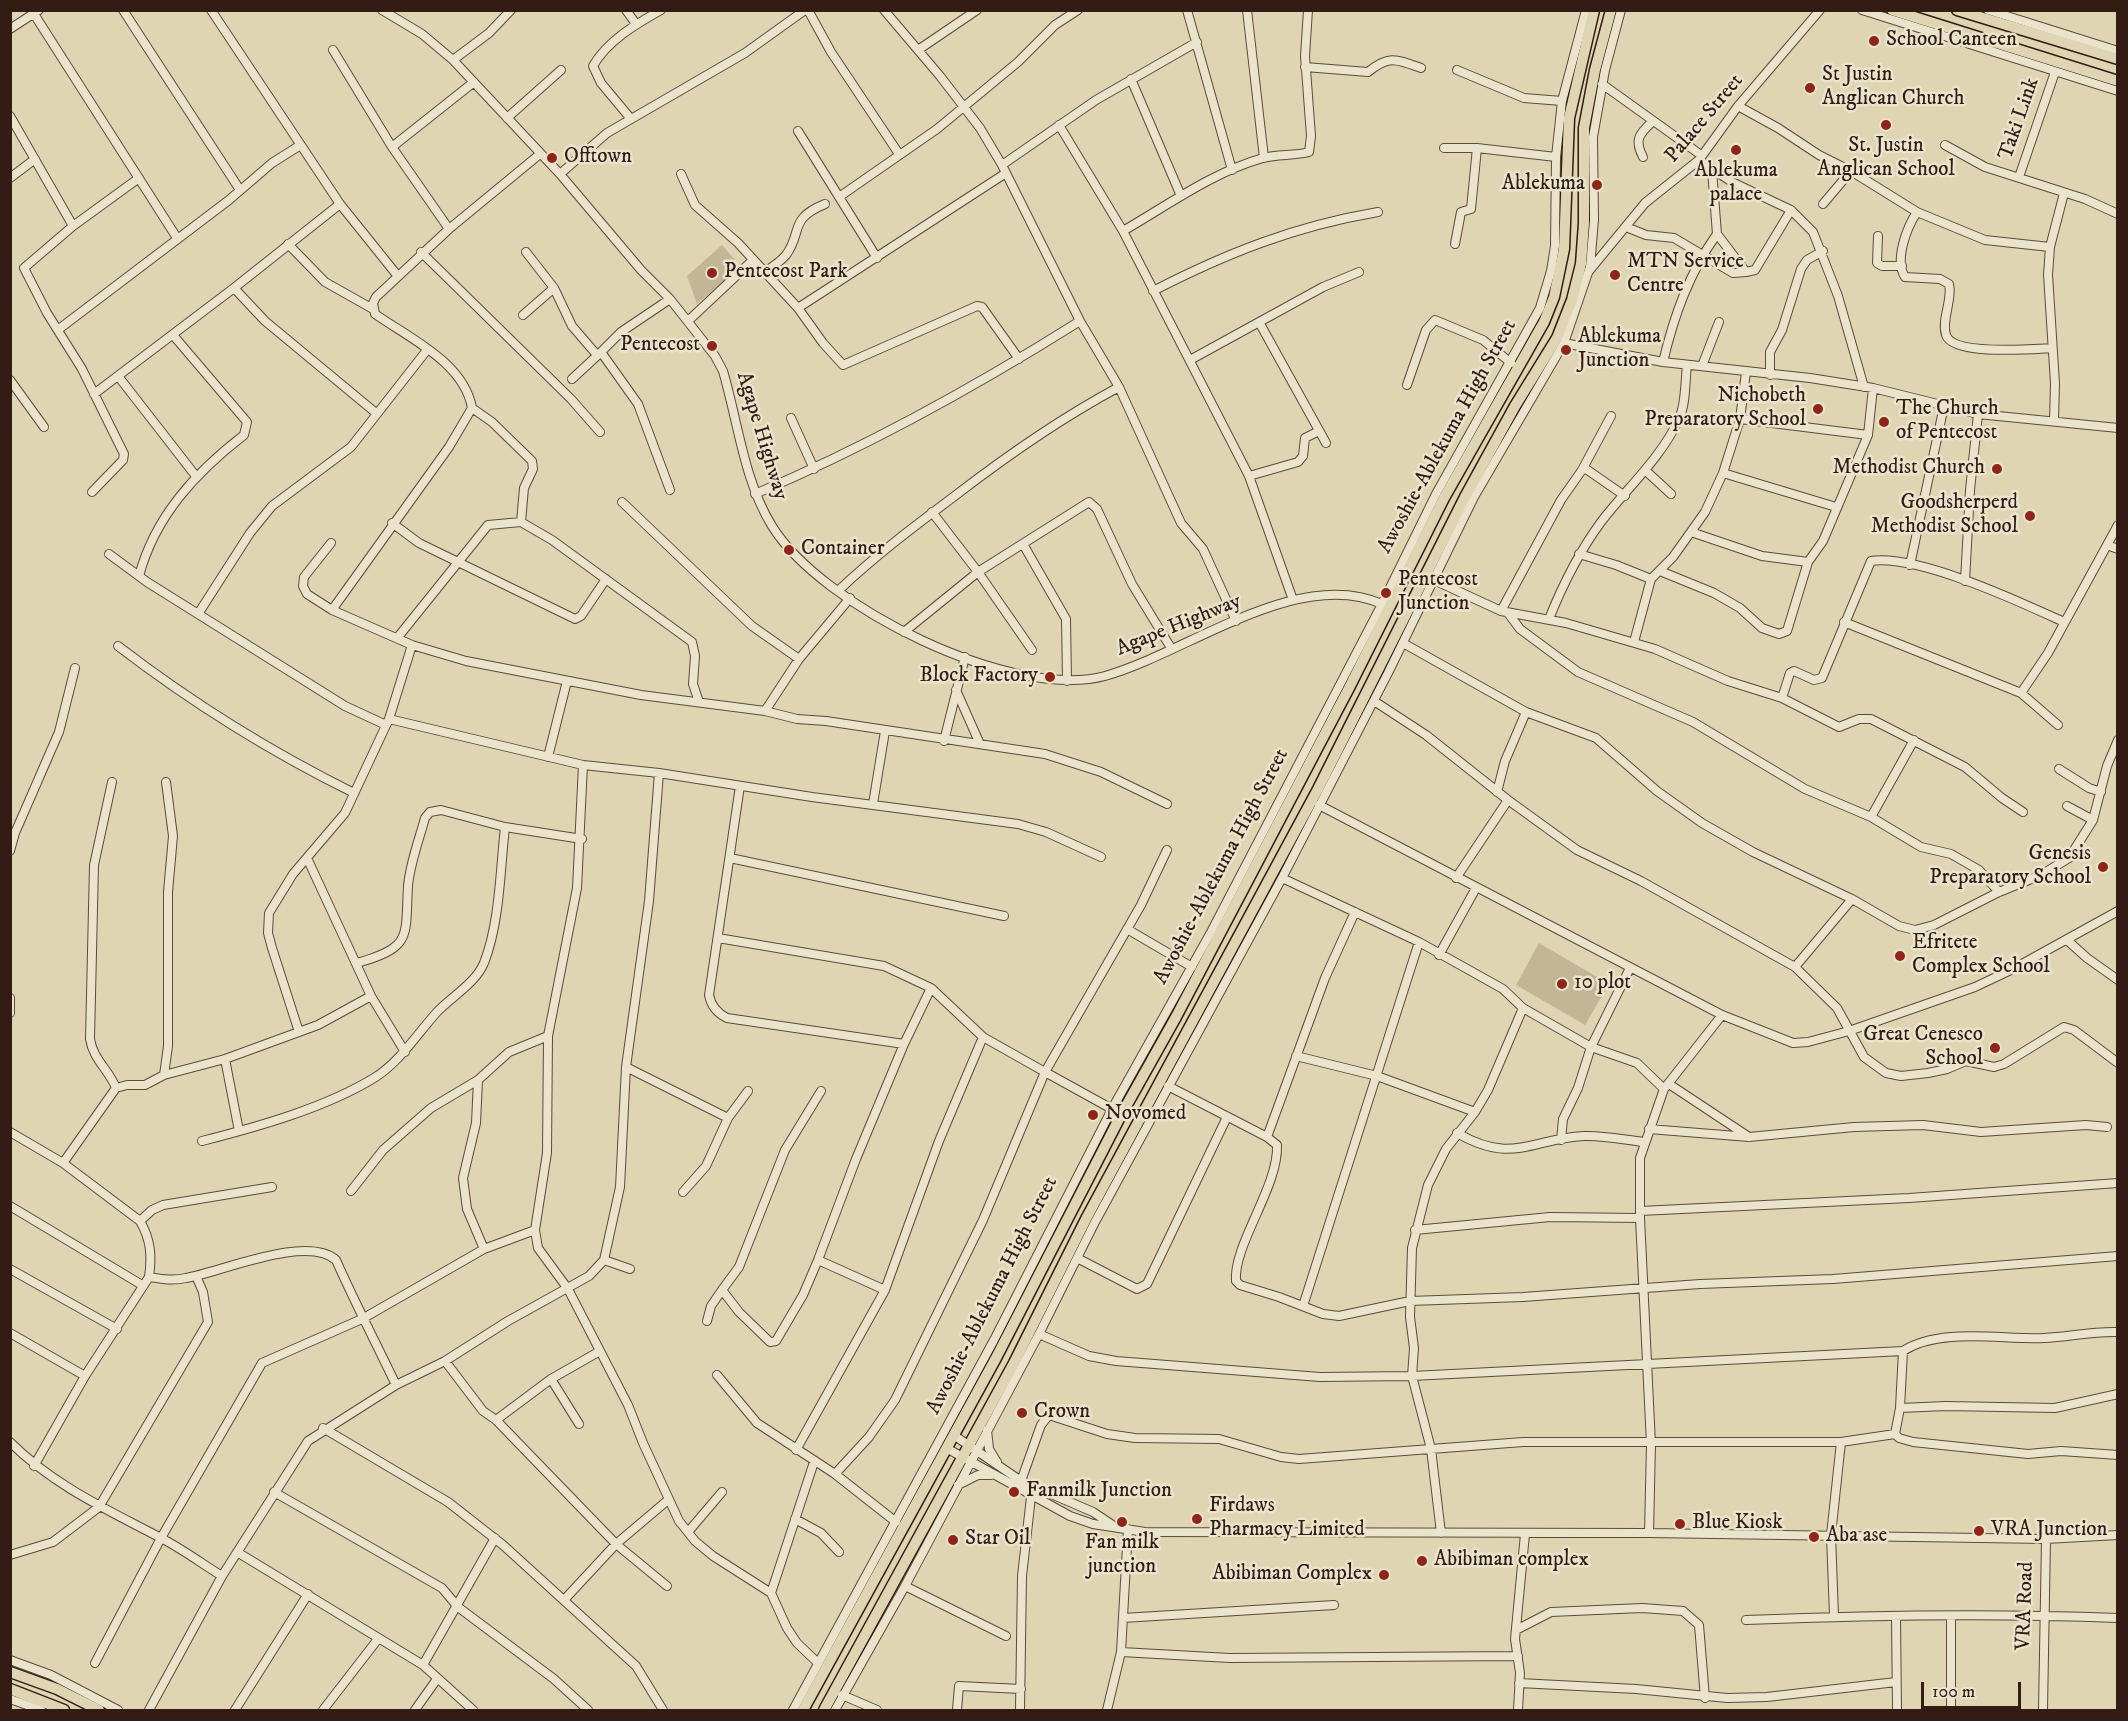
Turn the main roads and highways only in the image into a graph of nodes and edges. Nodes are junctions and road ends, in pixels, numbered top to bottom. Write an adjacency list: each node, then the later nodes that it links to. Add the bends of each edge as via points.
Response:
1 (1594, 10): 7 (main road, Awoshie-Ablekuma High Street, via 1569,118 1560,271 1545,322 1440,496)
2 (1892, 10): 6 (main road)
3 (1957, 10): 5 (main road)
4 (1611, 11): 8 (main road, Awoshie-Ablekuma High Street, via 1582,161 1581,264 1551,358 1515,406 1466,497)
5 (2118, 59)
6 (2118, 81)
7 (1176, 1017): 8 (main road); 13 (main road, Awoshie-Ablekuma High Street, via 1031,1280 955,1436 868,1582)
8 (1190, 1029): 14 (main road, Awoshie-Ablekuma High Street, via 973,1447)
9 (10, 1672): 12 (main road)
10 (10, 1689): 11 (main road)
11 (64, 1710)
12 (99, 1710)
13 (803, 1710)
14 (824, 1710)

